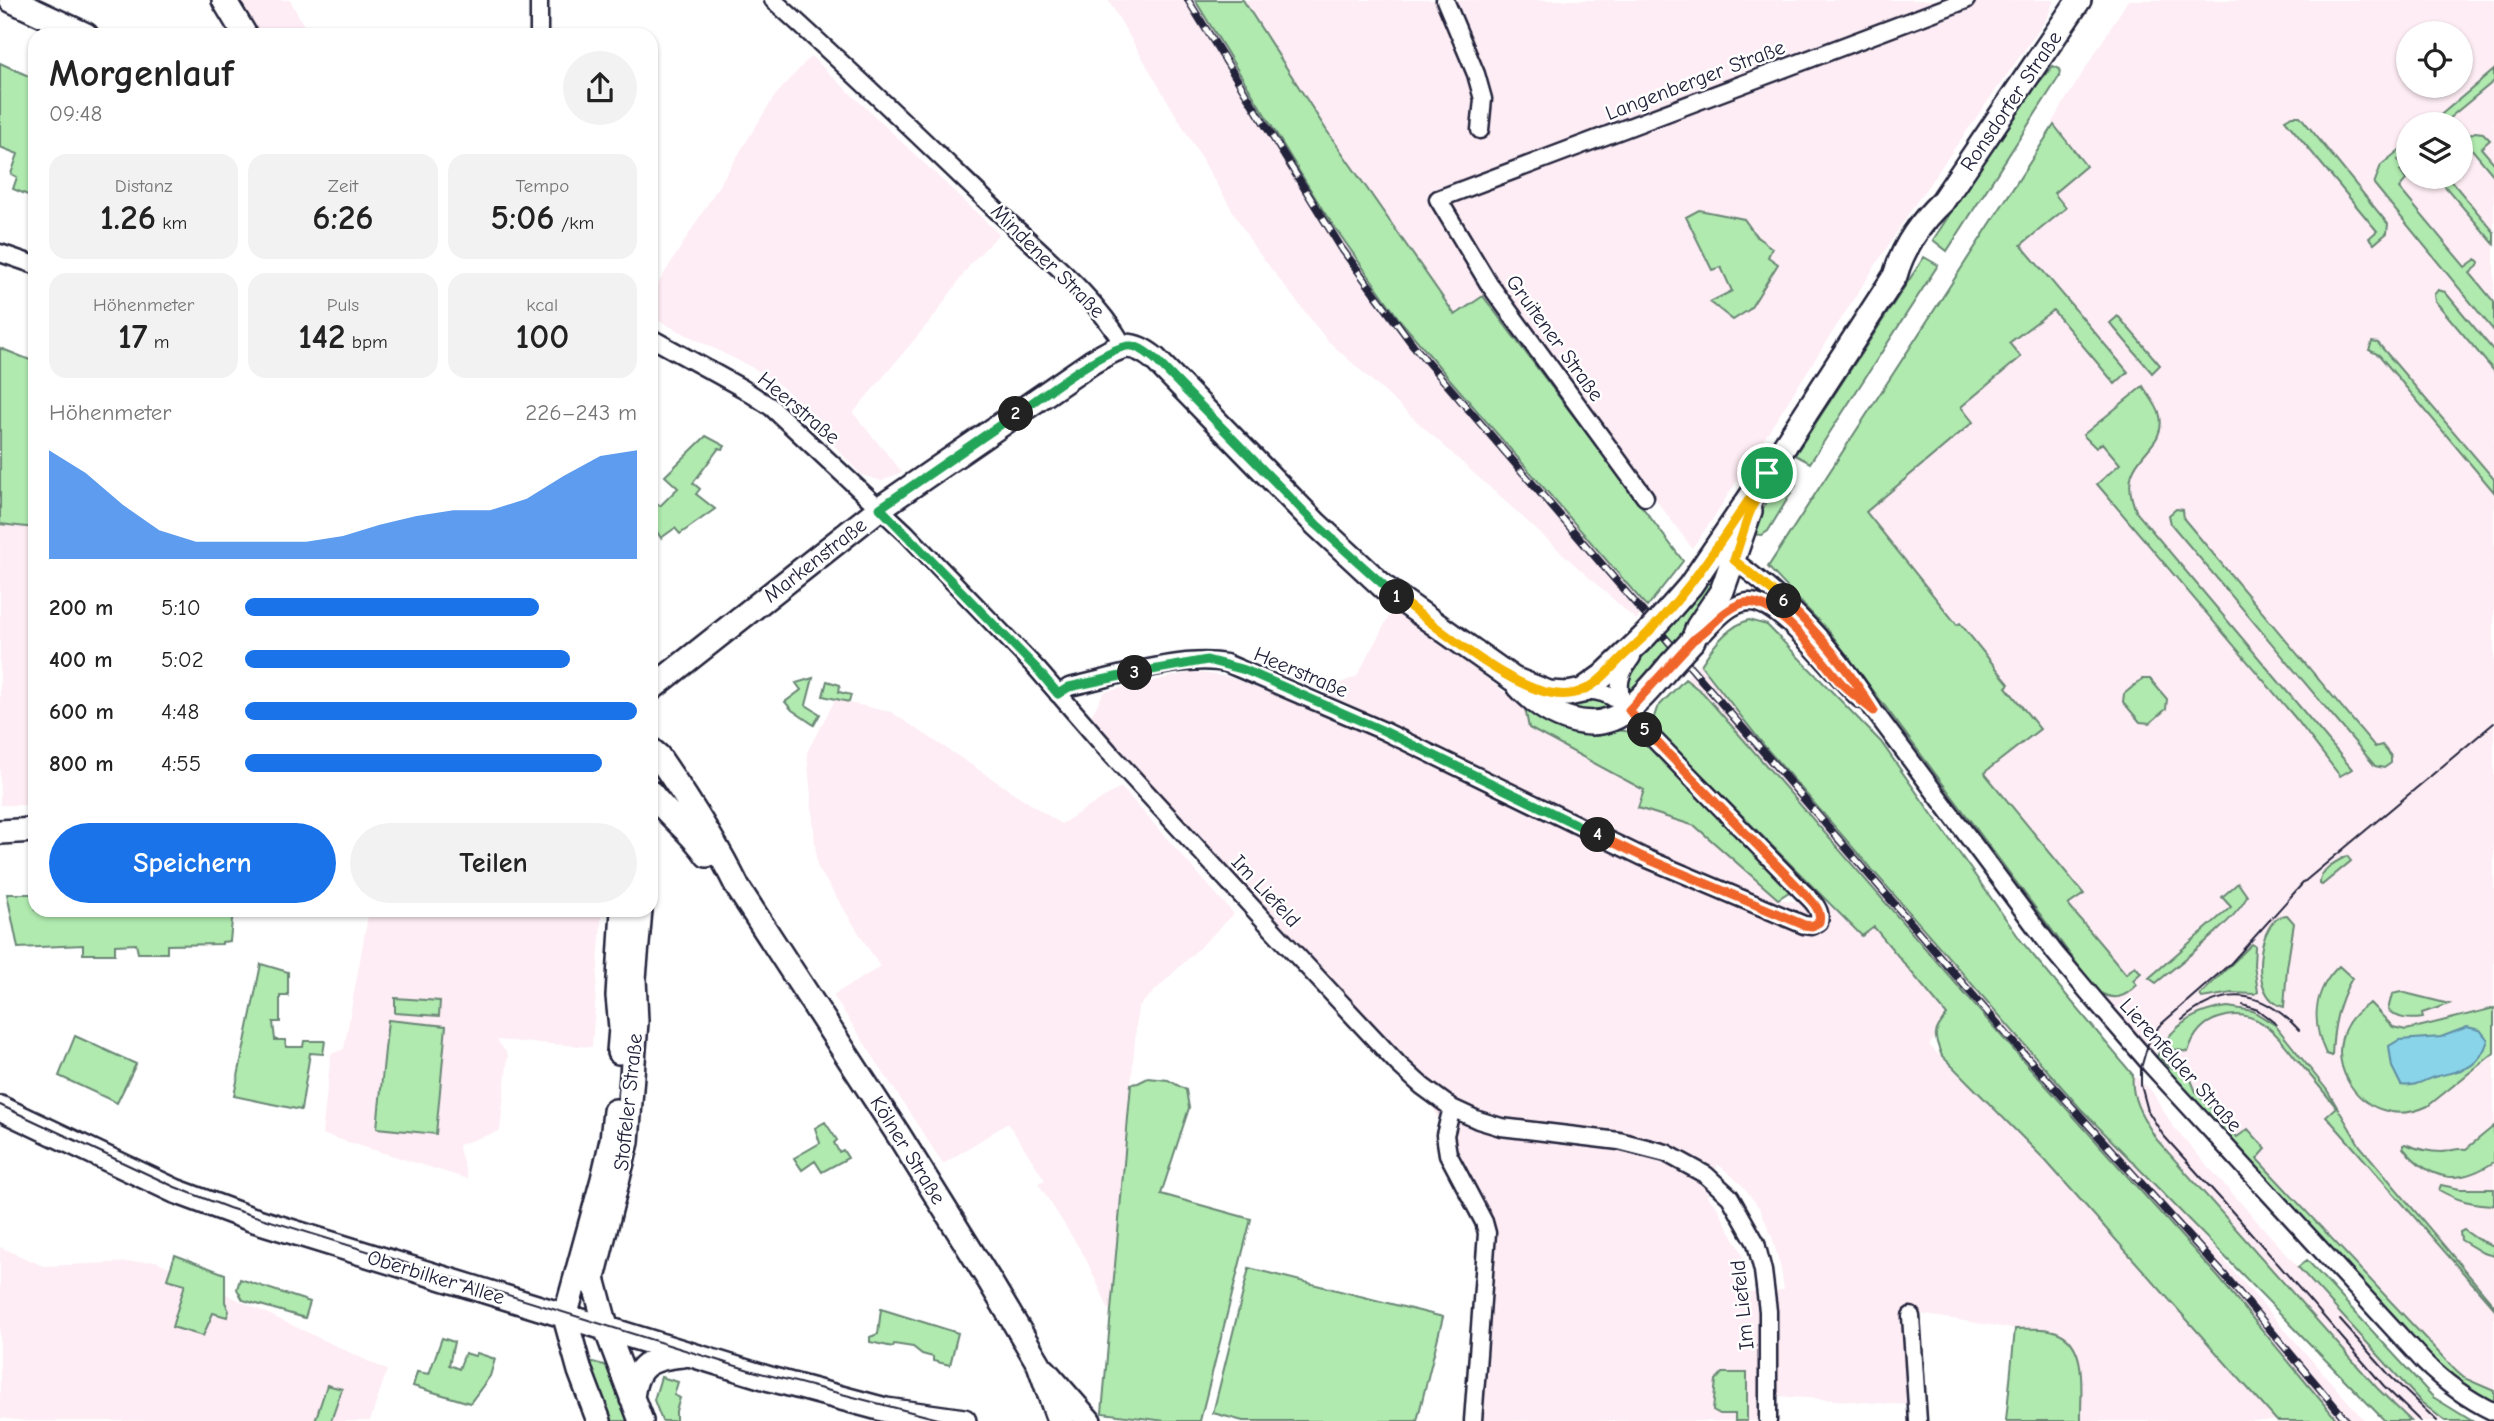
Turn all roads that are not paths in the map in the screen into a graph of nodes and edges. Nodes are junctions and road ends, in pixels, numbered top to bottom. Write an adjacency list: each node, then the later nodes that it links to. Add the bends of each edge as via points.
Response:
1 (10, 0): 8 (main road)
2 (224, 0): 9 (main road)
3 (539, 0): 10 (street)
4 (773, 0): 16 (street, Mindener Straße, via 1059,270 1097,308)
5 (1445, 0): 11 (street, via 1483,99)
6 (1966, 0): 12 (street, Langenberger Straße)
7 (2080, 0): 17 (main road, Ronsdorfer Straße, via 1942,202 1935,225 1911,263 1895,276)
8 (71, 28)
9 (241, 28)
10 (539, 28)
11 (1480, 130)
12 (1438, 199): 18 (street, Gruitener Straße, via 1489,284)
13 (0, 253): 14 (street)
14 (28, 263)
15 (658, 342): 19 (street, Heerstraße, via 771,407)
16 (1124, 346): 19 (main road, Markenstraße, via 1092,362); 25 (main road, via 1137,347 1155,359 1385,589)
17 (1767, 473): 20 (main road, Ronsdorfer Straße, via 1748,517); 20 (main road, Ronsdorfer Straße, via 1730,526)
18 (1645, 497)
19 (880, 508): 26 (main road, Markenstraße); 28 (street, Heerstraße)
20 (1723, 556): 21 (main road, Ronsdorfer Straße); 23 (main road, Ronsdorfer Straße, bridge); 30 (street, Lierenfelder Straße, via 1812,628 1851,673)
21 (1724, 587): 22 (street, Lierenfelder Straße); 24 (main road, Ronsdorfer Straße)
22 (1752, 602): 24 (street, via 1728,610); 30 (street, Lierenfelder Straße, via 1792,626 1844,686)
23 (1642, 640): 27 (main road, Ronsdorfer Straße); 29 (street, via 1620,678)
24 (1693, 640): 29 (main road, Ronsdorfer Straße, bridge)
25 (1513, 679): 27 (main road, via 1549,693); 29 (main road, via 1541,707 1568,720 1602,722)
26 (658, 683)
27 (1582, 691): 29 (street, via 1602,692)
28 (1058, 694): 29 (street, Heerstraße, via 1069,687 1182,663 1226,663 1384,731 1643,857 1804,925 1819,922 1818,909); 39 (street, Im Liefeld, via 1398,1064)
29 (1625, 706)
30 (1874, 711): 46 (street, Lierenfelder Straße, via 2055,953 2143,1057 2424,1362 2442,1380)
31 (658, 755): 35 (main road, Kölner Straße)
32 (659, 816): 35 (main road, Kölner Straße, via 683,825)
33 (28, 830): 34 (main road)
34 (0, 832)
35 (738, 888): 47 (main road, Kölner Straße, via 921,1170)
36 (623, 917): 41 (main road, Stoffeler Straße, via 615,1119)
37 (639, 917): 42 (main road, Stoffeler Straße, via 627,1142 593,1278)
38 (0, 1108): 41 (main road, Oberbilker Allee, via 219,1208)
39 (1452, 1108): 52 (street, via 1445,1135 1448,1154 1487,1233); 53 (street, Im Liefeld, via 1501,1127 1619,1141 1666,1153 1706,1175 1730,1197 1756,1244 1763,1271 1768,1311)
40 (1911, 1316): 54 (street)
41 (565, 1317): 42 (main road, Oberbilker Allee); 48 (main road)
42 (607, 1330): 43 (main road, Oberbilker Allee); 44 (main road, Stoffeler Straße)
43 (688, 1355): 44 (main road, via 646,1365 636,1376); 45 (main road, Oberbilker Allee)
44 (632, 1399): 49 (main road, Stoffeler Straße)
45 (886, 1410): 50 (main road, Oberbilker Allee); 51 (main road, Oberbilker Allee)
46 (2494, 1412)
47 (1068, 1419)
48 (599, 1421)
49 (641, 1421)
50 (909, 1421)
51 (964, 1421)
52 (1473, 1421)
53 (1768, 1421)
54 (1918, 1421)

